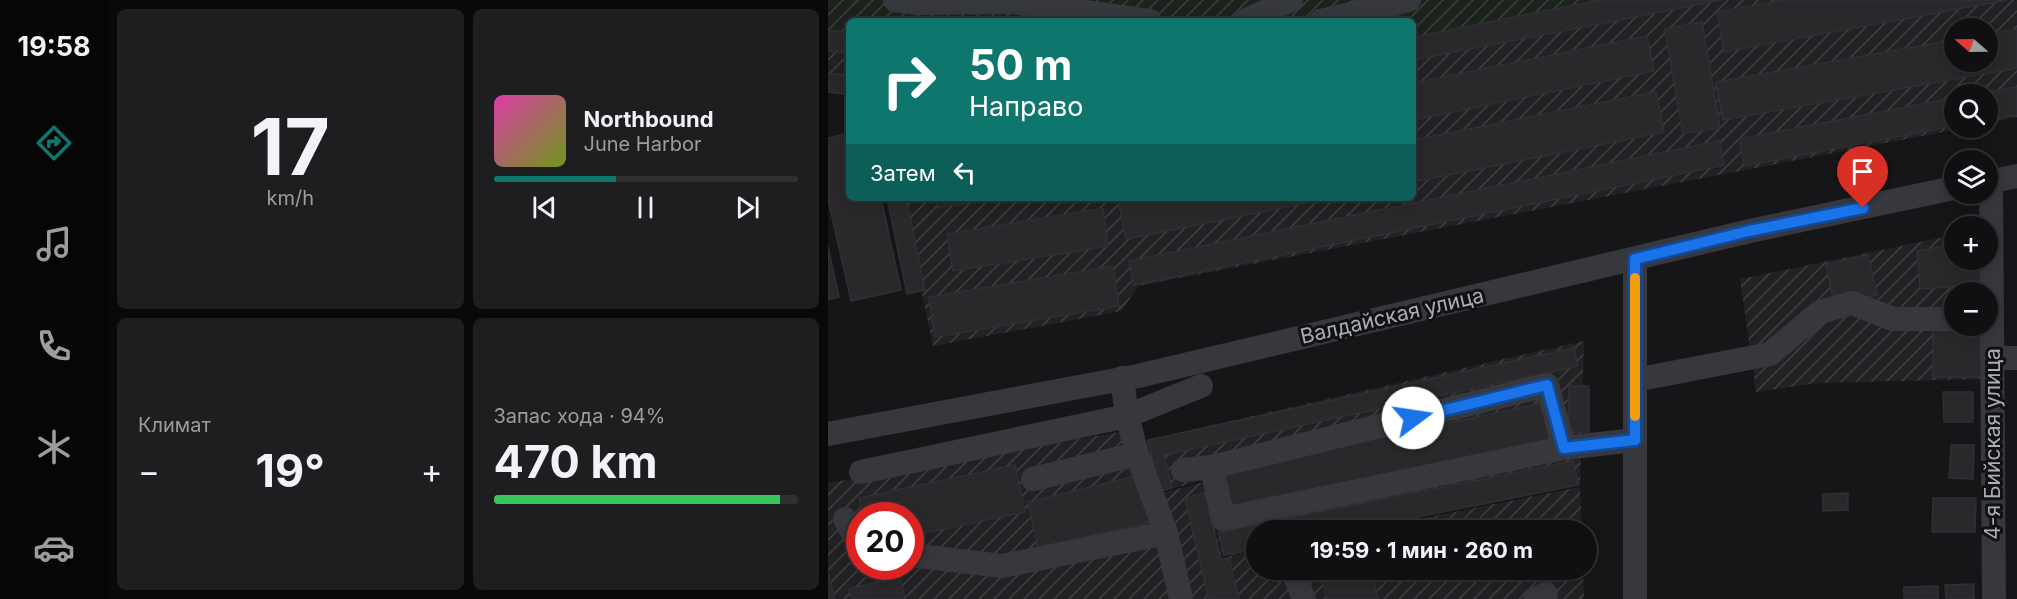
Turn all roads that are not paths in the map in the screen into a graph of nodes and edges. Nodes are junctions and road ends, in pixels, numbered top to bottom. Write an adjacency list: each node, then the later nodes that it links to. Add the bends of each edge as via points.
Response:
1 (1291, 0): 5 (street)
2 (1409, 0): 6 (street)
3 (912, 1): 4 (street, via 1012,2)
4 (1128, 18)
5 (1251, 18)
6 (1334, 18)
7 (2017, 176): 8 (street)
8 (1998, 179)
9 (1944, 191): 11 (street, Валдайская улица)
10 (1989, 204): 13 (street, 4-я Бийская улица)
11 (1635, 259): 15 (street, Валдайская улица); 16 (street)
12 (1944, 319): 16 (street, via 1893,319 1852,303 1820,312 1770,354)
13 (1992, 358): 14 (street); 31 (street, 4-я Бийская улица)
14 (2017, 358)
15 (1122, 378): 18 (street); 19 (street, Валдайская улица)
16 (1635, 381): 20 (street)
17 (1201, 386): 18 (street)
18 (1126, 416): 22 (street); 25 (street)
19 (828, 434)
20 (1635, 440): 21 (street); 30 (street)
21 (1564, 448): 23 (street, via 1223,519); 23 (street, via 1547,385)
22 (1137, 454): 26 (street); 27 (street)
23 (1212, 467): 24 (street)
24 (1183, 470)
25 (861, 472)
26 (1033, 479)
27 (1166, 533): 28 (street, via 1002,566); 29 (street)
28 (924, 557)
29 (1181, 599)
30 (1635, 599)
31 (1994, 599)

